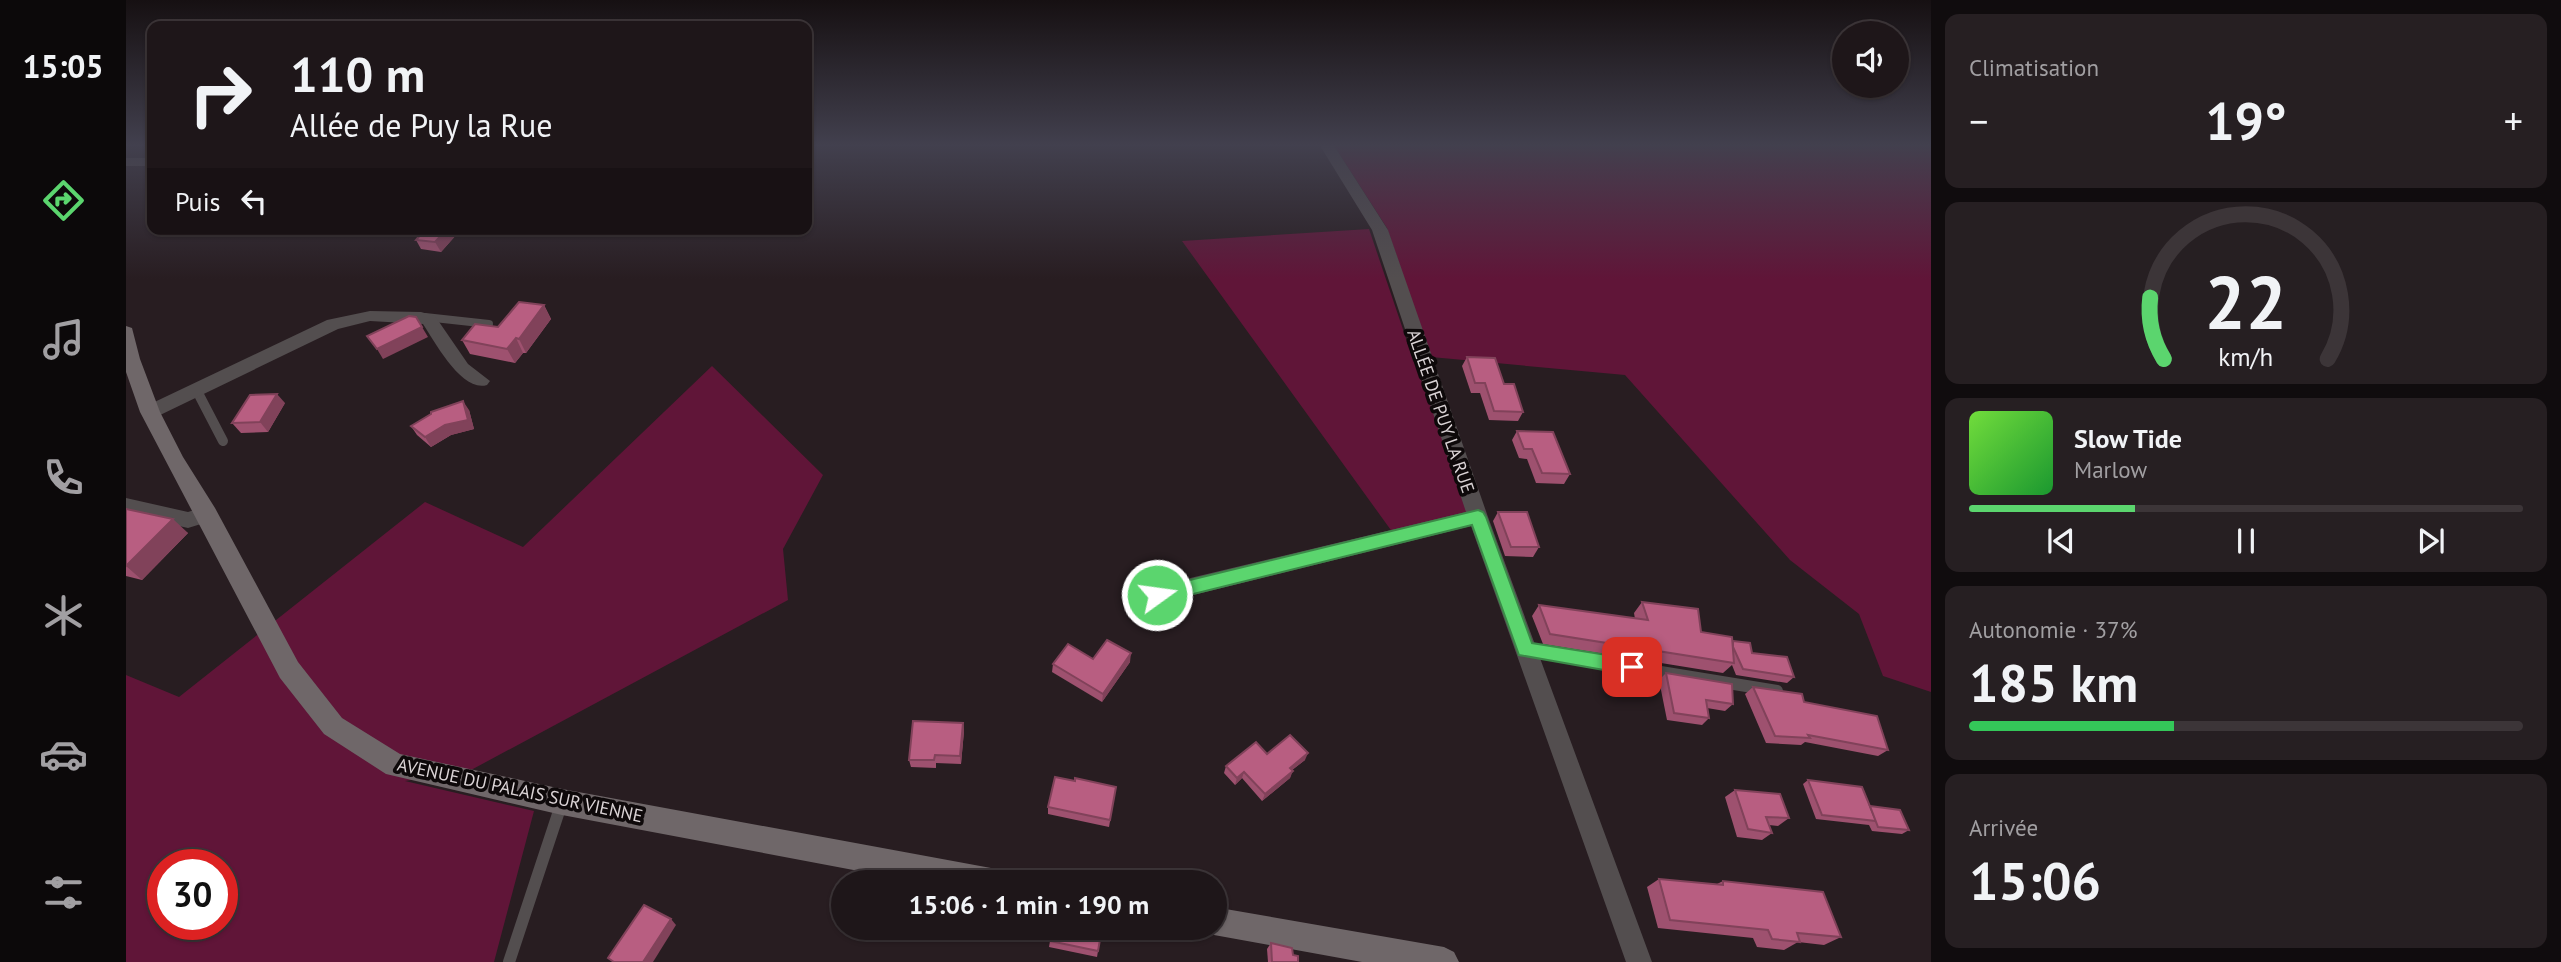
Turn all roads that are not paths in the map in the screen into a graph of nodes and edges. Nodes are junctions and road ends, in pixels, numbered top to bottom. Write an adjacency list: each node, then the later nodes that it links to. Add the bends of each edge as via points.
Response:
1 (1354, 189): 11 (street, ALLÉE DE PUY LA RUE, via 1380,230)
2 (421, 317): 3 (lane); 5 (street, via 438,329 462,368); 6 (street, via 370,316 342,321)
3 (489, 324)
4 (126, 332): 7 (main road, AVENUE DU PALAIS SUR VIENNE)
5 (481, 381)
6 (197, 391): 7 (street); 8 (lane)
7 (150, 412): 10 (main road, AVENUE DU PALAIS SUR VIENNE)
8 (223, 441)
9 (126, 506): 10 (street, via 188,520)
10 (207, 514): 15 (main road, AVENUE DU PALAIS SUR VIENNE, via 289,670 333,726 395,765)
11 (1478, 517): 12 (street); 13 (street, ALLÉE DE PUY LA RUE)
12 (1157, 595)
13 (1525, 650): 14 (lane); 20 (street, ALLÉE DE PUY LA RUE)
14 (1791, 693)
15 (562, 802): 16 (main road, AVENUE DU PALAIS SUR VIENNE); 18 (lane)
16 (927, 870)
17 (1227, 923): 19 (main road)
18 (509, 962)
19 (1444, 962)
20 (1639, 962)

